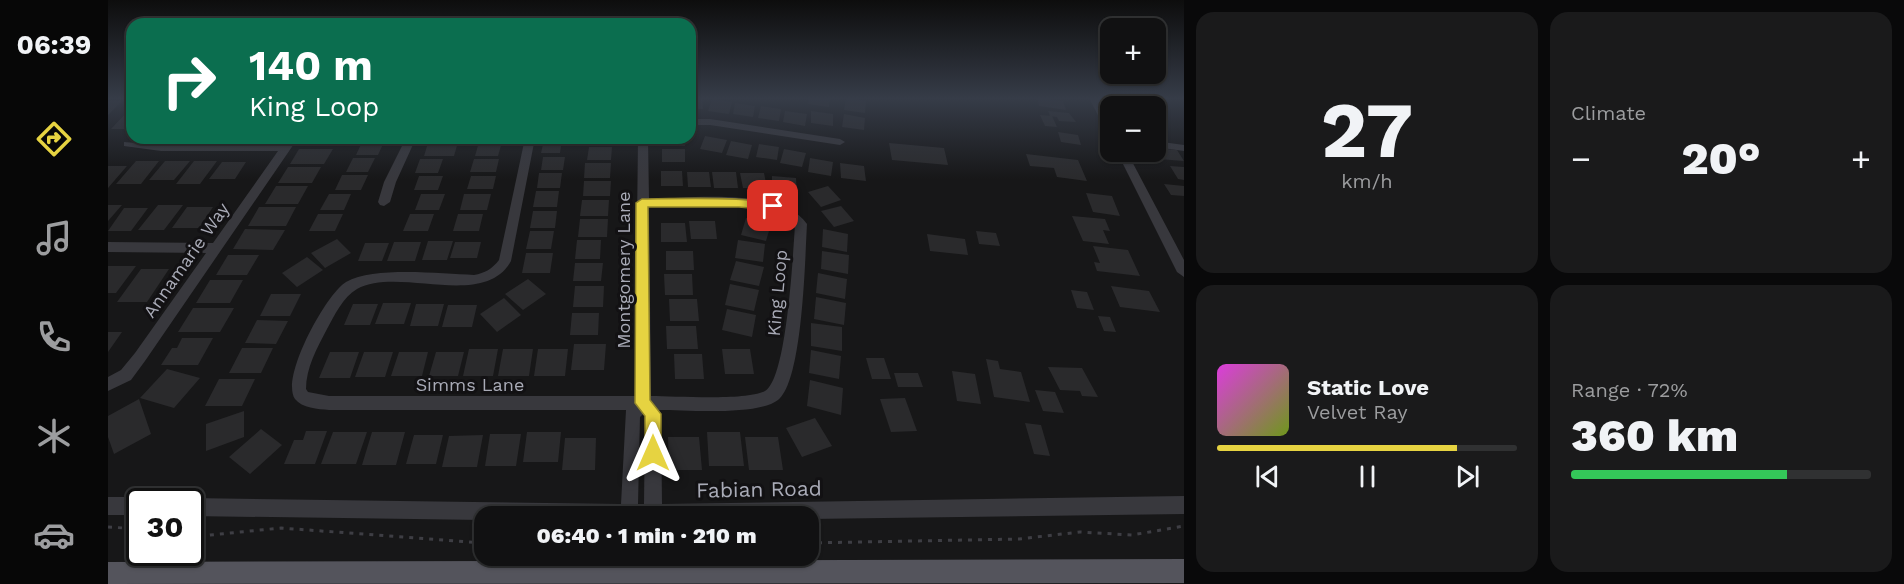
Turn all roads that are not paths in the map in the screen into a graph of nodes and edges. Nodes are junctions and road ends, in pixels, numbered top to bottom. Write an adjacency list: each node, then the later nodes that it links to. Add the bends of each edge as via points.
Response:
1 (731, 125): 2 (street)
2 (840, 142)
3 (128, 144): 4 (street, via 161,148)
4 (263, 144)
5 (288, 144): 15 (street, Annamarie Way)
6 (408, 144): 12 (street)
7 (529, 144): 18 (street, Simms Lane, via 505,261 497,272 474,280 374,279 351,286 333,303 298,374 297,388 309,400 329,403)
8 (643, 144): 13 (street, Montgomery Lane)
9 (1166, 146): 10 (street)
10 (1184, 148)
11 (1127, 162): 16 (street)
12 (384, 202)
13 (642, 203): 18 (street, Montgomery Lane); 18 (street, King Loop, via 773,206 791,212 801,224 789,359 776,393 760,401)
14 (108, 247): 15 (street)
15 (215, 248): 17 (street, Annamarie Way, via 126,375)
16 (1184, 272)
17 (108, 384)
18 (643, 403): 22 (street, Montgomery Lane, via 632,414); 23 (street, Montgomery Lane, via 653,414)
19 (1184, 505): 25 (street, Fabian Road)
20 (108, 506): 21 (street)
21 (126, 506)
22 (629, 506)
23 (653, 506)
24 (204, 507): 26 (street, Fabian Road)
25 (819, 510)
26 (474, 511)
27 (1184, 571): 28 (main road)
28 (108, 574)

